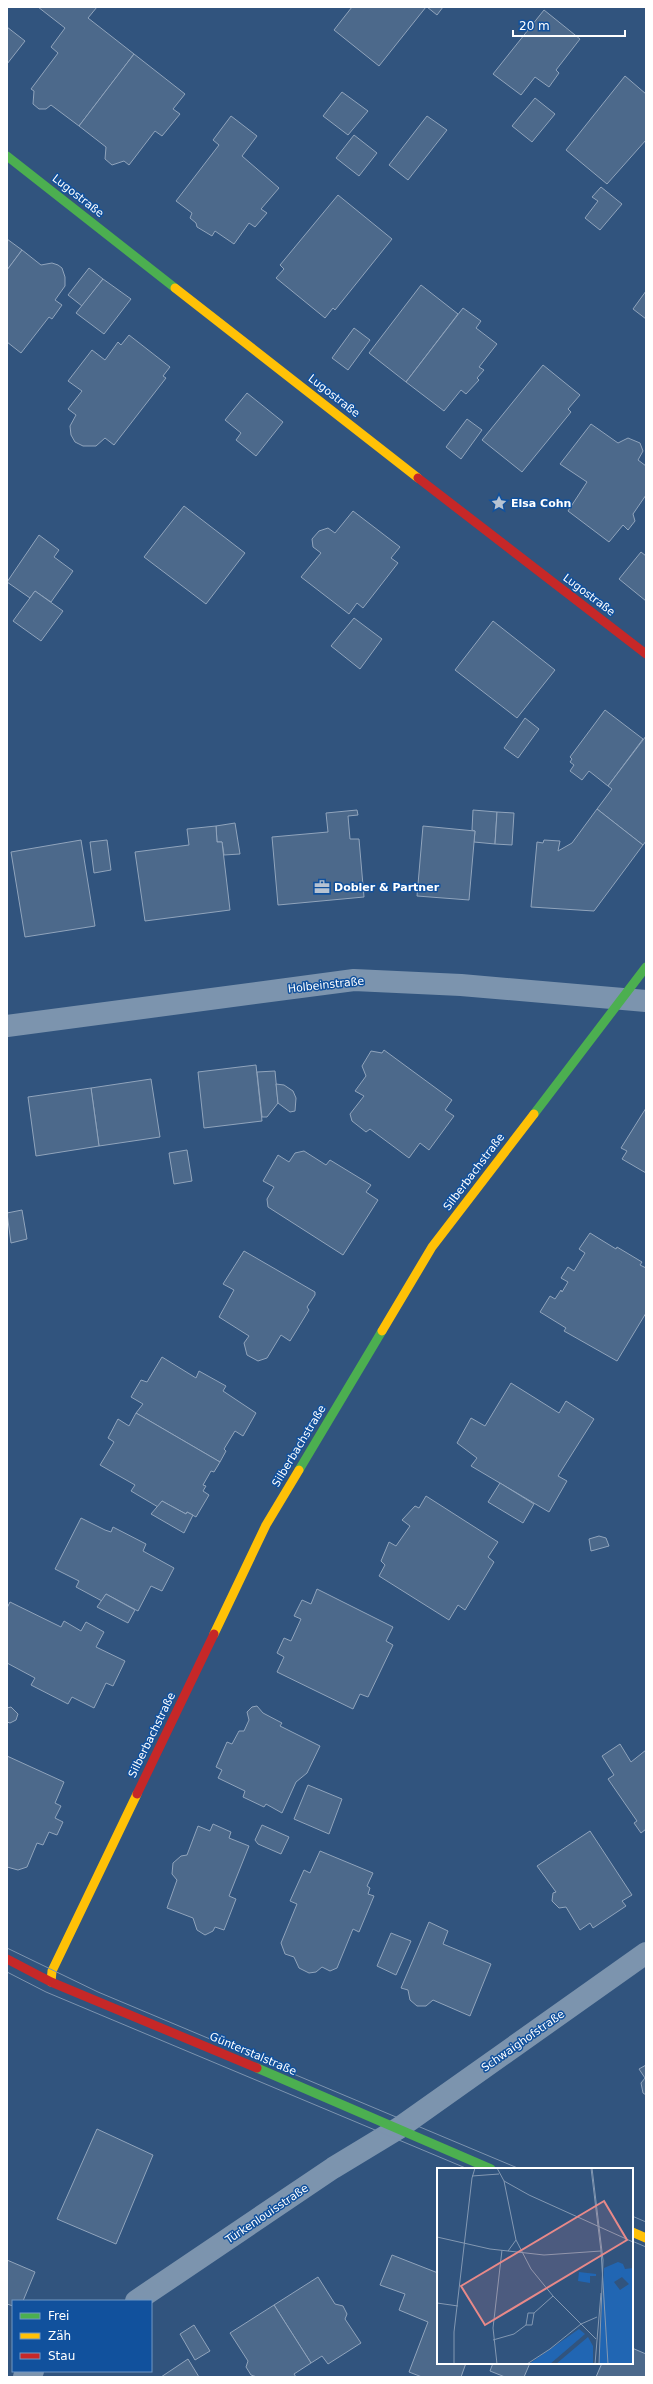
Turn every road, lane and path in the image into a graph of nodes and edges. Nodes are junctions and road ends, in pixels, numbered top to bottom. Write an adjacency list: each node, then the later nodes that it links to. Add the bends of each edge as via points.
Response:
1 (7, 156): 2 (street, Lugostraße)
2 (646, 654)
3 (646, 967): 4 (street, Silberbachstraße)
4 (621, 999): 5 (street, Holbeinstraße); 6 (street, Holbeinstraße, via 462,984 354,980); 9 (street, Silberbachstraße, via 432,1247 266,1525 52,1971)
5 (646, 1001)
6 (7, 1026)
7 (646, 1953): 10 (street, Schwaighofstraße)
8 (7, 1959): 9 (street, Günterstalstraße)
9 (51, 1982): 10 (street, Günterstalstraße)
10 (399, 2128): 11 (street, Günterstalstraße); 14 (street, Türkenlouisstraße, via 333,2168)
11 (489, 2168)
12 (633, 2232): 13 (street)
13 (646, 2238)
14 (137, 2300)

